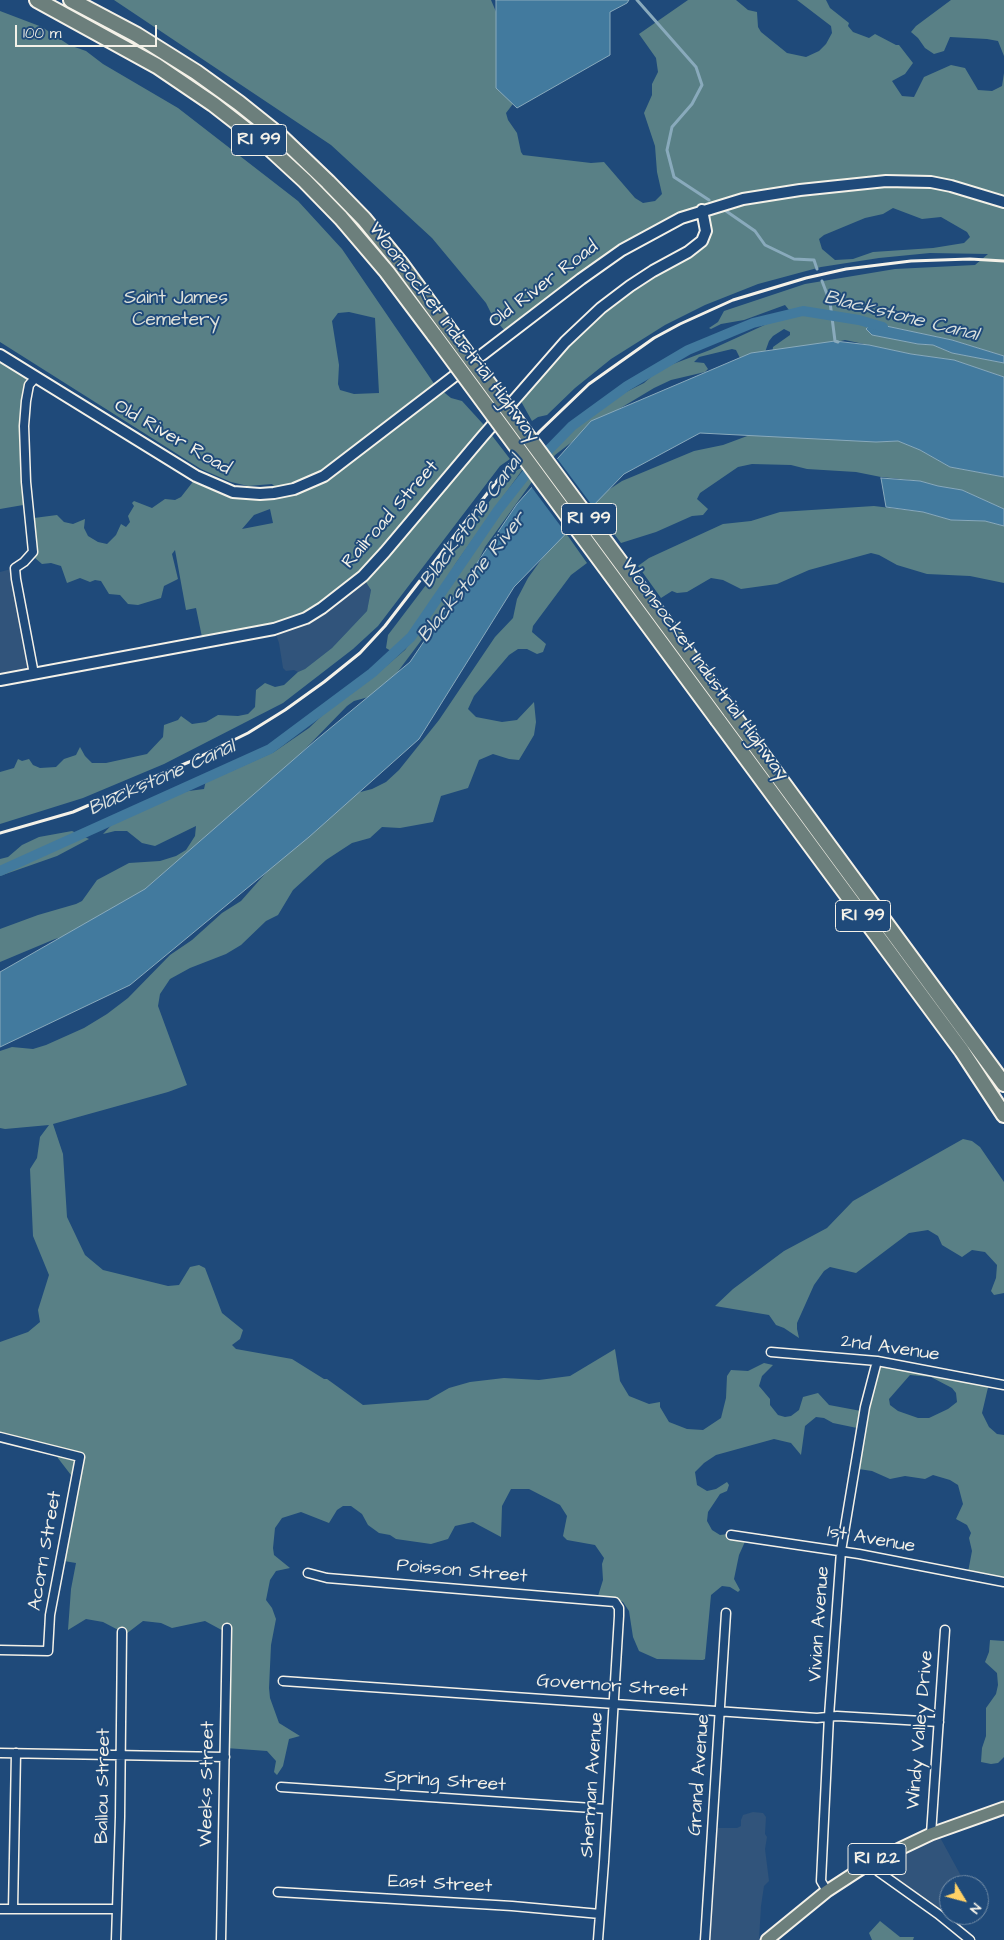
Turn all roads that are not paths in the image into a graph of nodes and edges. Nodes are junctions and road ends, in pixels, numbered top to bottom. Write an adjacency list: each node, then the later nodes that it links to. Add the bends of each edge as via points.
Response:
1 (36, 0): 10 (highway, Woonsocket Industrial Highway / RI 99, bridge, via 157,66 213,104 267,146 341,218 435,336 962,1051)
2 (71, 0): 9 (highway, Woonsocket Industrial Highway / RI 99, bridge, via 137,35 245,107 291,146 364,219 401,264)
3 (1002, 202): 4 (main road, Old River Road, via 931,182 886,181 778,192)
4 (702, 210): 6 (main road, Old River Road, via 622,250 534,313 342,463 319,479 294,489 246,494 212,484); 7 (main road, Railroad Street, via 706,231 702,241 622,292 571,336 385,552 363,576 322,608 306,618 274,629)
5 (0, 354): 6 (main road, Old River Road)
6 (36, 377): 7 (street, via 26,400 24,426 34,552 15,568)
7 (34, 674): 8 (main road, Railroad Street)
8 (0, 680)
9 (1004, 1084)
10 (1004, 1115)
11 (770, 1352): 12 (street, 2nd Avenue)
12 (877, 1361): 13 (street, 2nd Avenue); 16 (street, Vivian Avenue, via 865,1407)
13 (1004, 1385)
14 (0, 1438): 24 (street, Acorn Street, via 80,1457 50,1615 48,1651)
15 (731, 1535): 16 (street, 1st Avenue)
16 (841, 1551): 18 (street, 1st Avenue); 28 (street, Vivian Avenue)
17 (308, 1572): 19 (street, Poisson Street, via 327,1578)
18 (1004, 1582)
19 (615, 1602): 26 (street, Sherman Avenue, via 619,1616)
20 (726, 1613): 27 (street, Grand Avenue)
21 (228, 1628): 33 (street, Weeks Street)
22 (945, 1630): 29 (street, Windy Valley Drive)
23 (122, 1632): 32 (street, Ballou Street)
24 (0, 1650)
25 (283, 1681): 26 (street, Governor Street)
26 (614, 1703): 27 (street, Governor Street); 36 (street, Sherman Avenue)
27 (721, 1710): 28 (street, Governor Street, via 817,1718); 48 (street, Grand Avenue)
28 (829, 1716): 29 (street, Governor Street); 39 (street, Vivian Avenue, via 820,1881)
29 (939, 1722): 37 (street, Windy Valley Drive)
30 (0, 1753): 31 (street)
31 (16, 1753): 32 (street); 42 (street)
32 (121, 1755): 33 (street); 43 (street, Ballou Street)
33 (225, 1757): 46 (street, Weeks Street)
34 (281, 1787): 36 (street, Spring Street)
35 (1004, 1808): 37 (main road, RI 122)
36 (607, 1809): 44 (street, Sherman Avenue)
37 (931, 1834): 38 (main road, RI 122)
38 (870, 1863): 39 (main road, RI 122); 50 (street)
39 (827, 1891): 49 (main road, RI 122)
40 (278, 1892): 44 (street, East Street)
41 (0, 1909): 42 (street)
42 (13, 1909): 43 (street)
43 (116, 1909): 45 (street, Ballou Street)
44 (600, 1914): 47 (street, Sherman Avenue)
45 (116, 1940)
46 (222, 1940)
47 (598, 1940)
48 (705, 1940)
49 (767, 1940)
50 (970, 1940)

